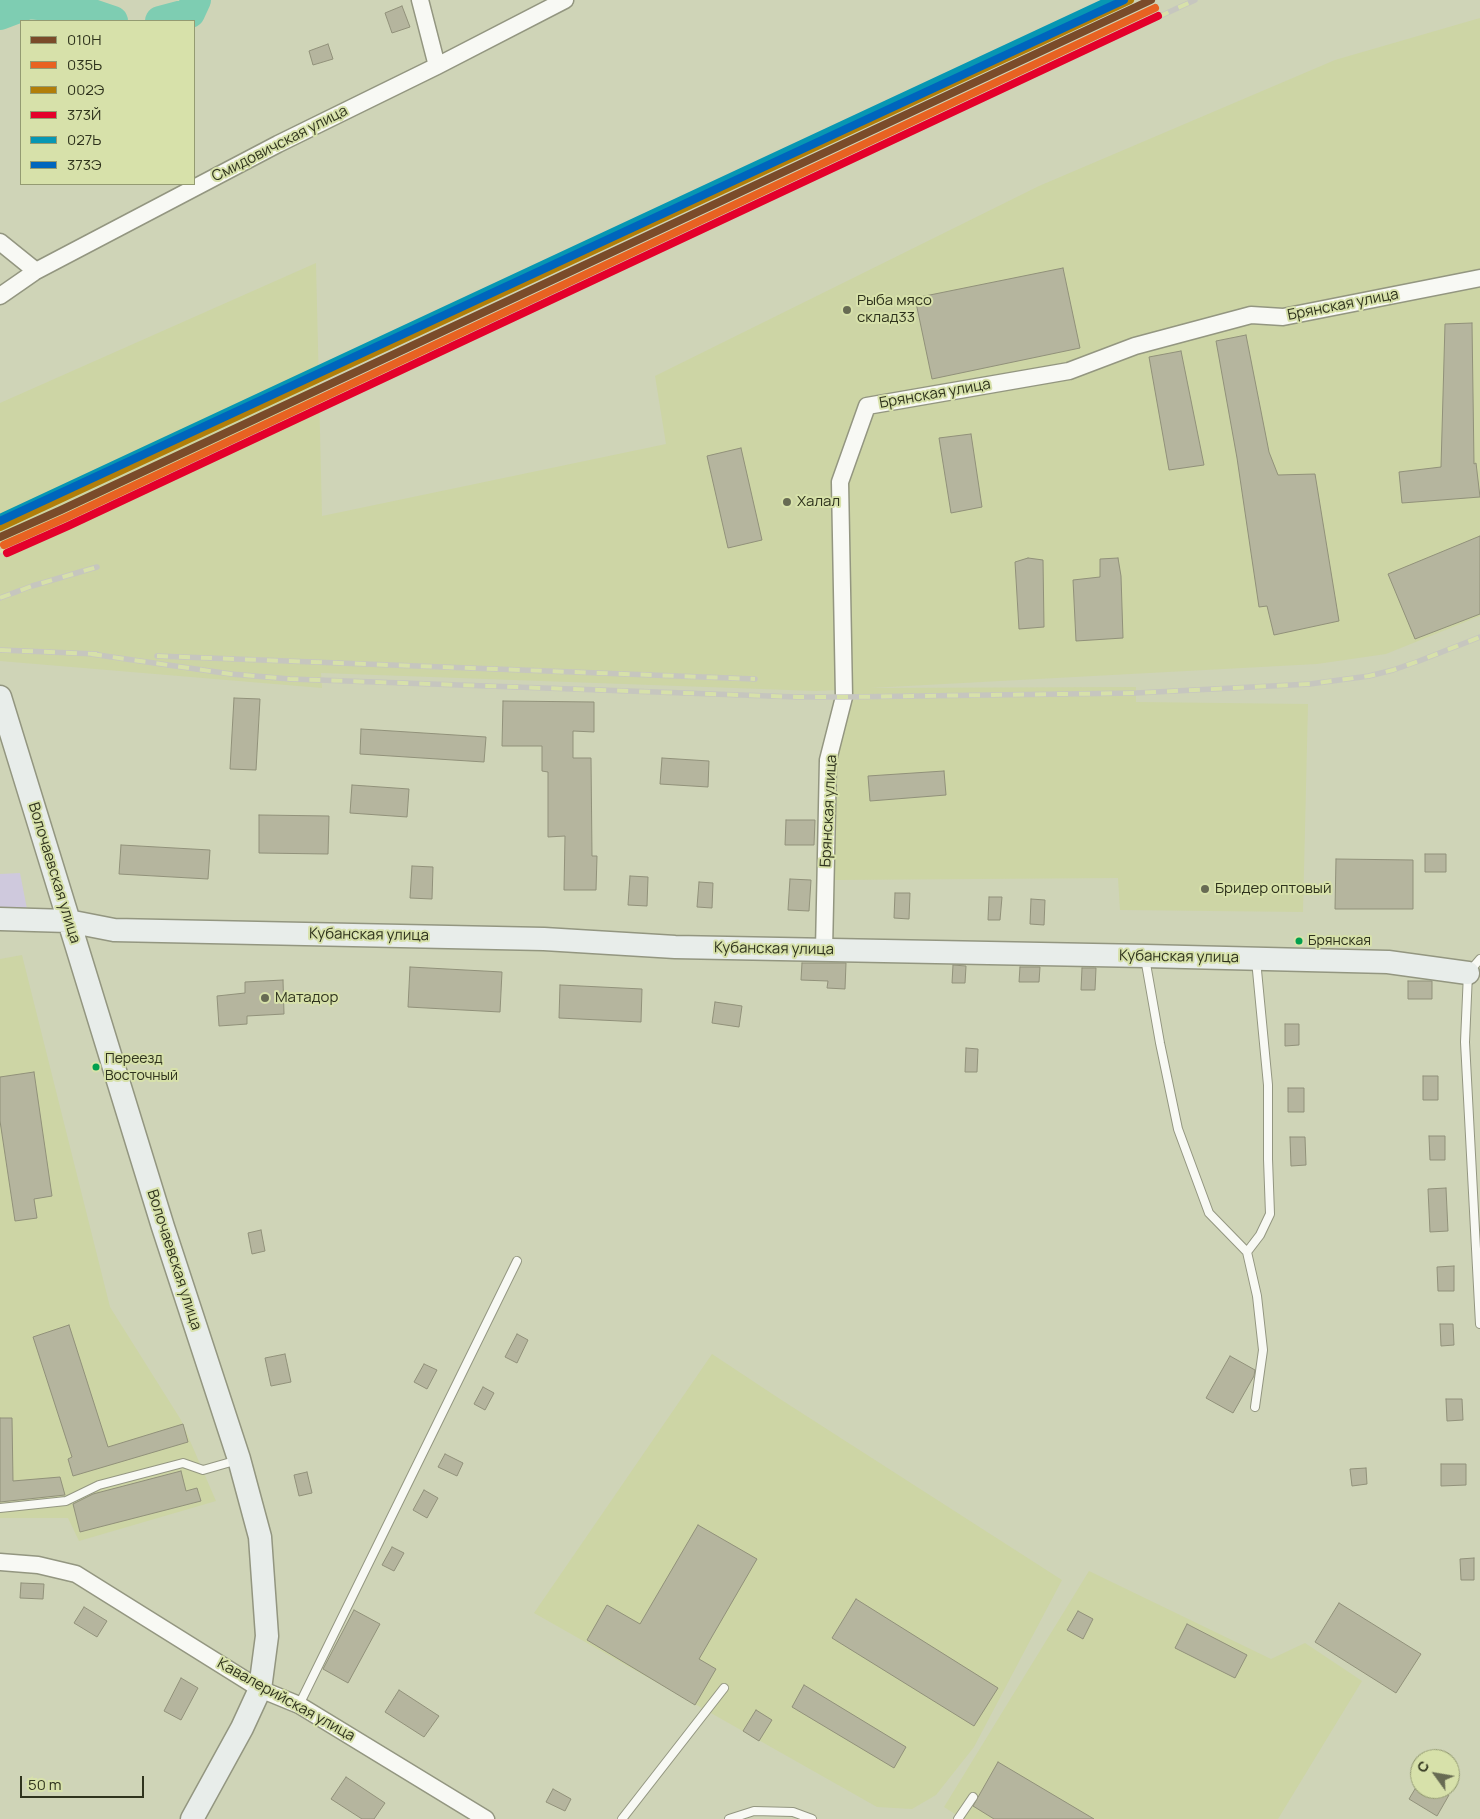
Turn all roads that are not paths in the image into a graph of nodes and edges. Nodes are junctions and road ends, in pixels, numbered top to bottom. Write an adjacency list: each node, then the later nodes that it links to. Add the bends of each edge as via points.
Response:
1 (420, 0): 3 (street)
2 (565, 0): 3 (street, Смидовичская улица)
3 (437, 66): 5 (street, Смидовичская улица, via 278,144)
4 (0, 242): 5 (street)
5 (36, 272): 7 (street, Смидовичская улица)
6 (1480, 278): 11 (street, Брянская улица, via 1283,317 1251,315 1135,346 1069,371 868,406 840,482 844,697 828,760)
7 (0, 296)
8 (0, 697): 10 (main road, Волочаевская улица)
9 (0, 919): 10 (main road, Кубанская улица)
10 (68, 921): 11 (main road, Кубанская улица, via 114,930 544,939); 19 (main road, Волочаевская улица)
11 (824, 950): 12 (main road, Кубанская улица)
12 (1145, 956): 13 (main road, Кубанская улица); 15 (lane, via 1178,1129 1209,1213)
13 (1256, 958): 14 (main road, Кубанская улица); 15 (lane, via 1268,1085 1270,1214)
14 (1476, 968): 17 (lane, via 1466,1042)
15 (1247, 1252): 18 (lane, via 1257,1296 1262,1350)
16 (517, 1261): 24 (lane)
17 (1480, 1324)
18 (1256, 1407)
19 (239, 1459): 20 (lane, via 203,1470 183,1463 99,1485 66,1501); 23 (main road, Волочаевская улица, via 260,1537 267,1636)
20 (0, 1508)
21 (0, 1562): 23 (street, Кавалерийская улица, via 38,1565 76,1574)
22 (724, 1688): 28 (lane)
23 (260, 1689): 24 (street, Кавалерийская улица); 26 (main road, Волочаевская улица)
24 (299, 1705): 27 (street, Кавалерийская улица)
25 (973, 1797): 31 (lane)
26 (192, 1819)
27 (486, 1819)
28 (622, 1819)
29 (729, 1819): 30 (lane, via 754,1811 793,1812)
30 (812, 1819)
31 (958, 1819)

